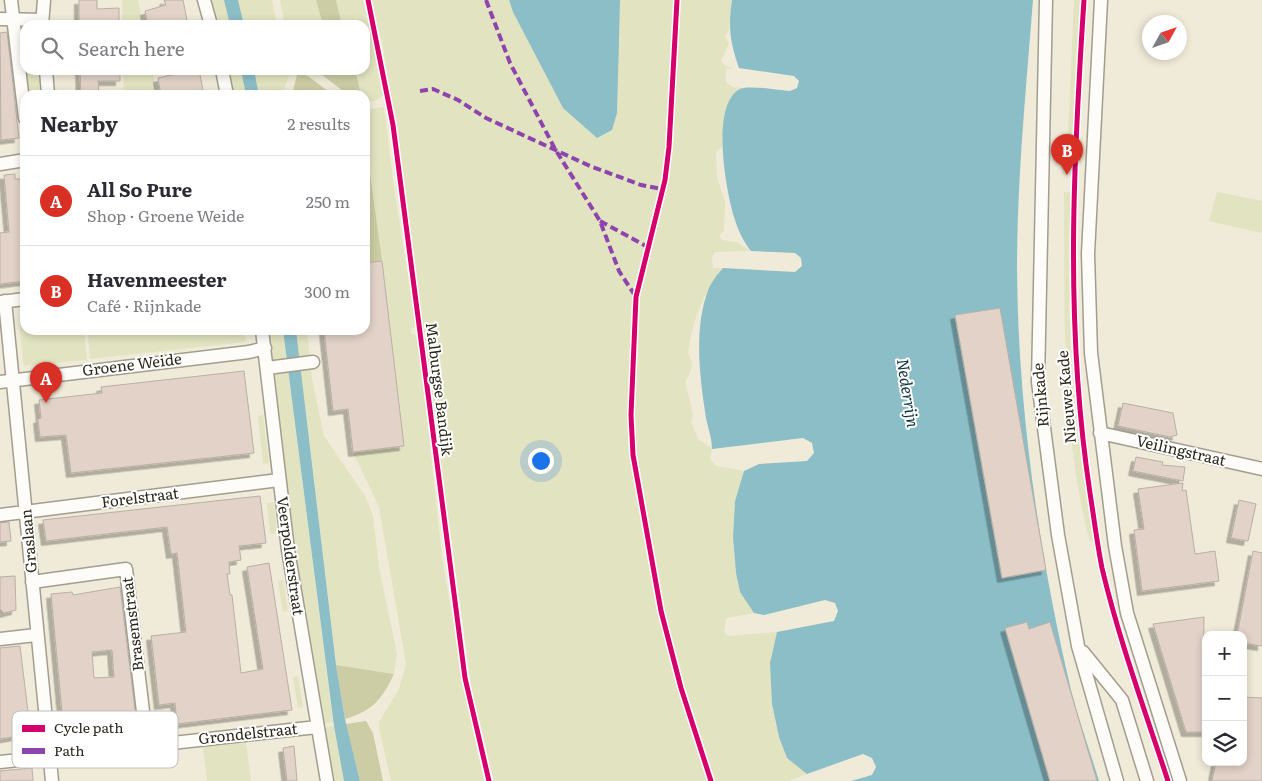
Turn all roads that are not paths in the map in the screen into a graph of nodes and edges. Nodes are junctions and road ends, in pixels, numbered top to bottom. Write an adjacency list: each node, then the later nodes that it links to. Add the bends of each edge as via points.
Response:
1 (11, 0): 6 (street)
2 (44, 0): 9 (street)
3 (204, 0): 10 (street)
4 (1046, 0): 33 (street, Rijnkade, via 1038,382 1058,535)
5 (1101, 0): 25 (street, Nieuwe Kade, via 1088,254 1091,353)
6 (13, 17): 7 (street); 8 (street); 13 (street)
7 (0, 19)
8 (30, 20)
9 (42, 20)
10 (210, 20)
11 (46, 75): 14 (street)
12 (223, 75): 15 (street)
13 (22, 90)
14 (48, 90)
15 (226, 90)
16 (20, 161): 17 (street)
17 (0, 164)
18 (20, 300): 19 (street)
19 (2, 302): 24 (street, Graslaan)
20 (263, 335): 21 (street, Veerpolderstraat)
21 (265, 348): 23 (street, Veerpolderstraat); 24 (street, Groene Weide)
22 (310, 362): 23 (street)
23 (271, 368): 27 (street, Veerpolderstraat)
24 (6, 382): 28 (street, Graslaan)
25 (1100, 432): 26 (street, Veilingstraat); 43 (street, Nieuwe Kade, via 1127,613)
26 (1262, 470)
27 (279, 480): 28 (street, Forelstraat); 36 (street, Veerpolderstraat)
28 (26, 513): 29 (street, Forelstraat); 30 (street, Graslaan)
29 (0, 515)
30 (32, 582): 31 (street, Graslaan); 35 (street, Brasemstraat, via 126,569)
31 (36, 635): 32 (street); 34 (street, Graslaan)
32 (0, 640)
33 (1078, 646): 41 (street, Rijnkade); 42 (street, via 1122,700)
34 (44, 711)
35 (143, 711)
36 (317, 727): 37 (street, Grondelstraat); 40 (street, Veerpolderstraat)
37 (178, 742)
38 (50, 768): 39 (street, Graslaan)
39 (52, 781)
40 (327, 781)
41 (1117, 781)
42 (1147, 781)
43 (1180, 781)

